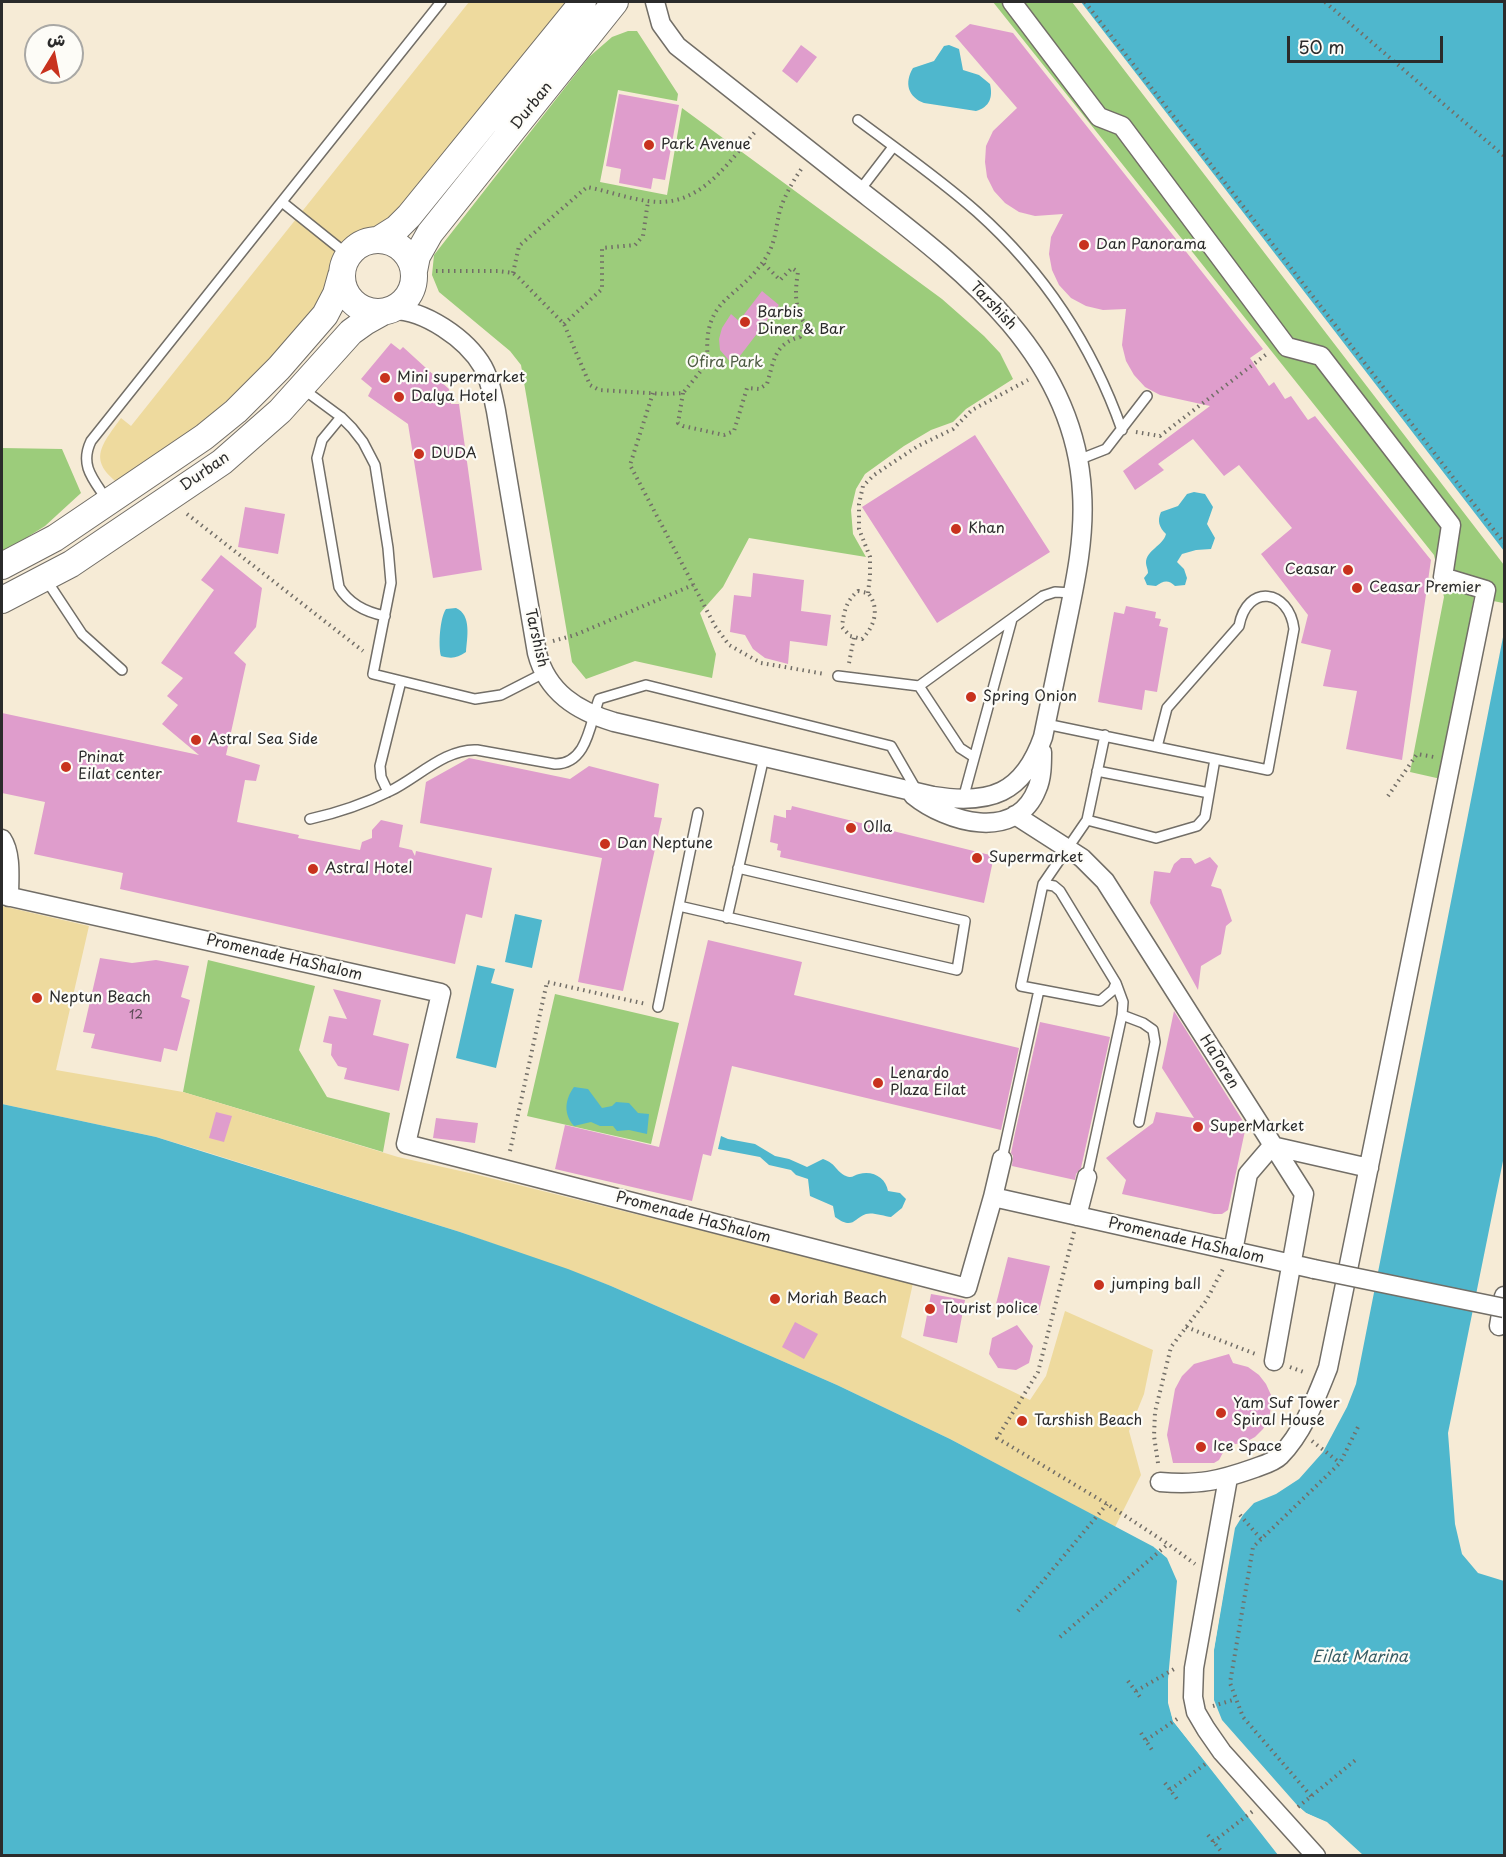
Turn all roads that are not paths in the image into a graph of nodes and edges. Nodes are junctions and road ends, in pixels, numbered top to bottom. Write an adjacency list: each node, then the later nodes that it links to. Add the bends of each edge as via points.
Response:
1 (441, 2): 9 (lane)
2 (583, 2): 10 (street, Durban, via 409,216)
3 (615, 2): 12 (street, Durban, via 430,233 417,256)
4 (655, 2): 8 (street, Tarshish, via 662,24 677,46)
5 (1012, 2): 61 (street, via 1099,117 1122,126 1287,347 1321,356 1451,525 1443,577 1486,590)
6 (858, 120): 7 (lane)
7 (893, 147): 8 (lane); 17 (lane, via 978,212 1036,273 1085,345)
8 (860, 190): 18 (street, Tarshish, via 978,288 1021,336 1056,391)
9 (282, 202): 11 (lane); 19 (lane, via 91,441 86,459 89,473)
10 (378, 240): 11 (street, via 362,244); 12 (street, via 400,247)
11 (345, 265): 13 (street, via 345,293 356,306 366,311); 19 (street, Durban, via 325,315 251,397 204,437)
12 (414, 271): 13 (street, via 411,292 405,301)
13 (387, 311): 14 (street, Durban, via 351,332); 27 (street, Tarshish, via 415,312 434,322 482,366 496,411 535,646)
14 (301, 388): 16 (lane); 21 (street, Durban, via 240,448)
15 (1147, 396): 17 (lane)
16 (340, 417): 24 (lane, via 360,437 375,465 390,563); 24 (lane, via 322,440 317,458 339,587 356,605)
17 (1122, 430): 18 (lane, via 1106,449)
18 (1078, 460): 22 (street, Tarshish, via 1082,529)
19 (108, 501): 20 (street, Durban, via 55,538)
20 (2, 566)
21 (45, 578): 23 (street, Durban); 26 (lane, via 82,634)
22 (1073, 593): 25 (lane, via 1043,596); 32 (street, Tarshish)
23 (2, 600)
24 (385, 616): 29 (lane, via 373,674)
25 (1012, 619): 30 (lane); 36 (lane)
26 (122, 670)
27 (544, 673): 29 (lane, via 509,692 484,698 464,698); 31 (street, Tarshish, via 565,699)
28 (842, 676): 30 (lane)
29 (401, 681): 39 (lane, via 380,766)
30 (920, 686): 36 (lane, via 960,747)
31 (593, 715): 35 (street, Tarshish); 39 (lane, via 584,745 567,763 466,750 442,759); 40 (lane, via 599,699 646,685 891,746)
32 (1045, 730): 33 (lane); 42 (street, Tarshish, via 1029,770 1018,781 993,795); 44 (street, Tarshish, via 1037,789 1028,805)
33 (1105, 735): 34 (lane); 38 (lane)
34 (1157, 747): 37 (lane); 37 (lane, via 1167,708 1239,626 1246,605 1260,597 1276,599 1289,610 1294,628 1268,770)
35 (764, 757): 40 (street, Tarshish); 49 (lane)
36 (974, 757): 42 (lane)
37 (1215, 759): 41 (lane)
38 (1097, 771): 41 (lane); 46 (lane)
39 (388, 792): 45 (lane)
40 (912, 792): 42 (street, Tarshish); 44 (street, Tarshish, via 925,805 963,821 1000,822)
41 (1209, 793): 46 (lane, via 1205,817 1197,826 1156,838)
42 (963, 799)
43 (698, 813): 52 (lane)
44 (1015, 815): 48 (street, HaToren)
45 (310, 819)
46 (1087, 820): 48 (lane)
47 (2, 840): 51 (street, via 9,869)
48 (1067, 848): 50 (lane); 59 (street, HaToren, via 1090,864 1105,881)
49 (738, 868): 53 (lane); 53 (lane, via 965,921 957,970)
50 (1042, 884): 54 (lane, via 1060,891); 55 (lane, via 1022,986)
51 (5, 896): 63 (street, Promenade HaShalom, via 441,993 406,1144 967,1288)
52 (679, 906): 53 (lane); 56 (lane)
53 (727, 918)
54 (1116, 983): 55 (lane, via 1100,1001); 57 (lane, via 1123,1002)
55 (1039, 990): 60 (lane)
56 (658, 1007)
57 (1122, 1015): 58 (lane, via 1153,1030 1155,1042); 62 (lane)
58 (1139, 1122)
59 (1272, 1146): 61 (street); 65 (street, via 1248,1174); 66 (street, HaToren, via 1304,1194)
60 (1002, 1159): 63 (street)
61 (1369, 1168): 71 (street, via 1328,1368 1318,1392 1299,1431 1279,1458)
62 (1087, 1177): 64 (street)
63 (993, 1197): 64 (street, Promenade HaShalom)
64 (1077, 1216): 65 (street, Promenade HaShalom)
65 (1233, 1251): 66 (street, Promenade HaShalom)
66 (1293, 1264): 68 (street, Promenade HaShalom, bridge); 70 (street, HaToren)
67 (1504, 1296): 69 (street)
68 (1504, 1308)
69 (1499, 1326)
70 (1274, 1361)
71 (1228, 1478): 72 (street, via 1188,1484); 73 (street, via 1196,1656 1196,1712 1222,1752)
72 (1160, 1482)
73 (1316, 1856)

